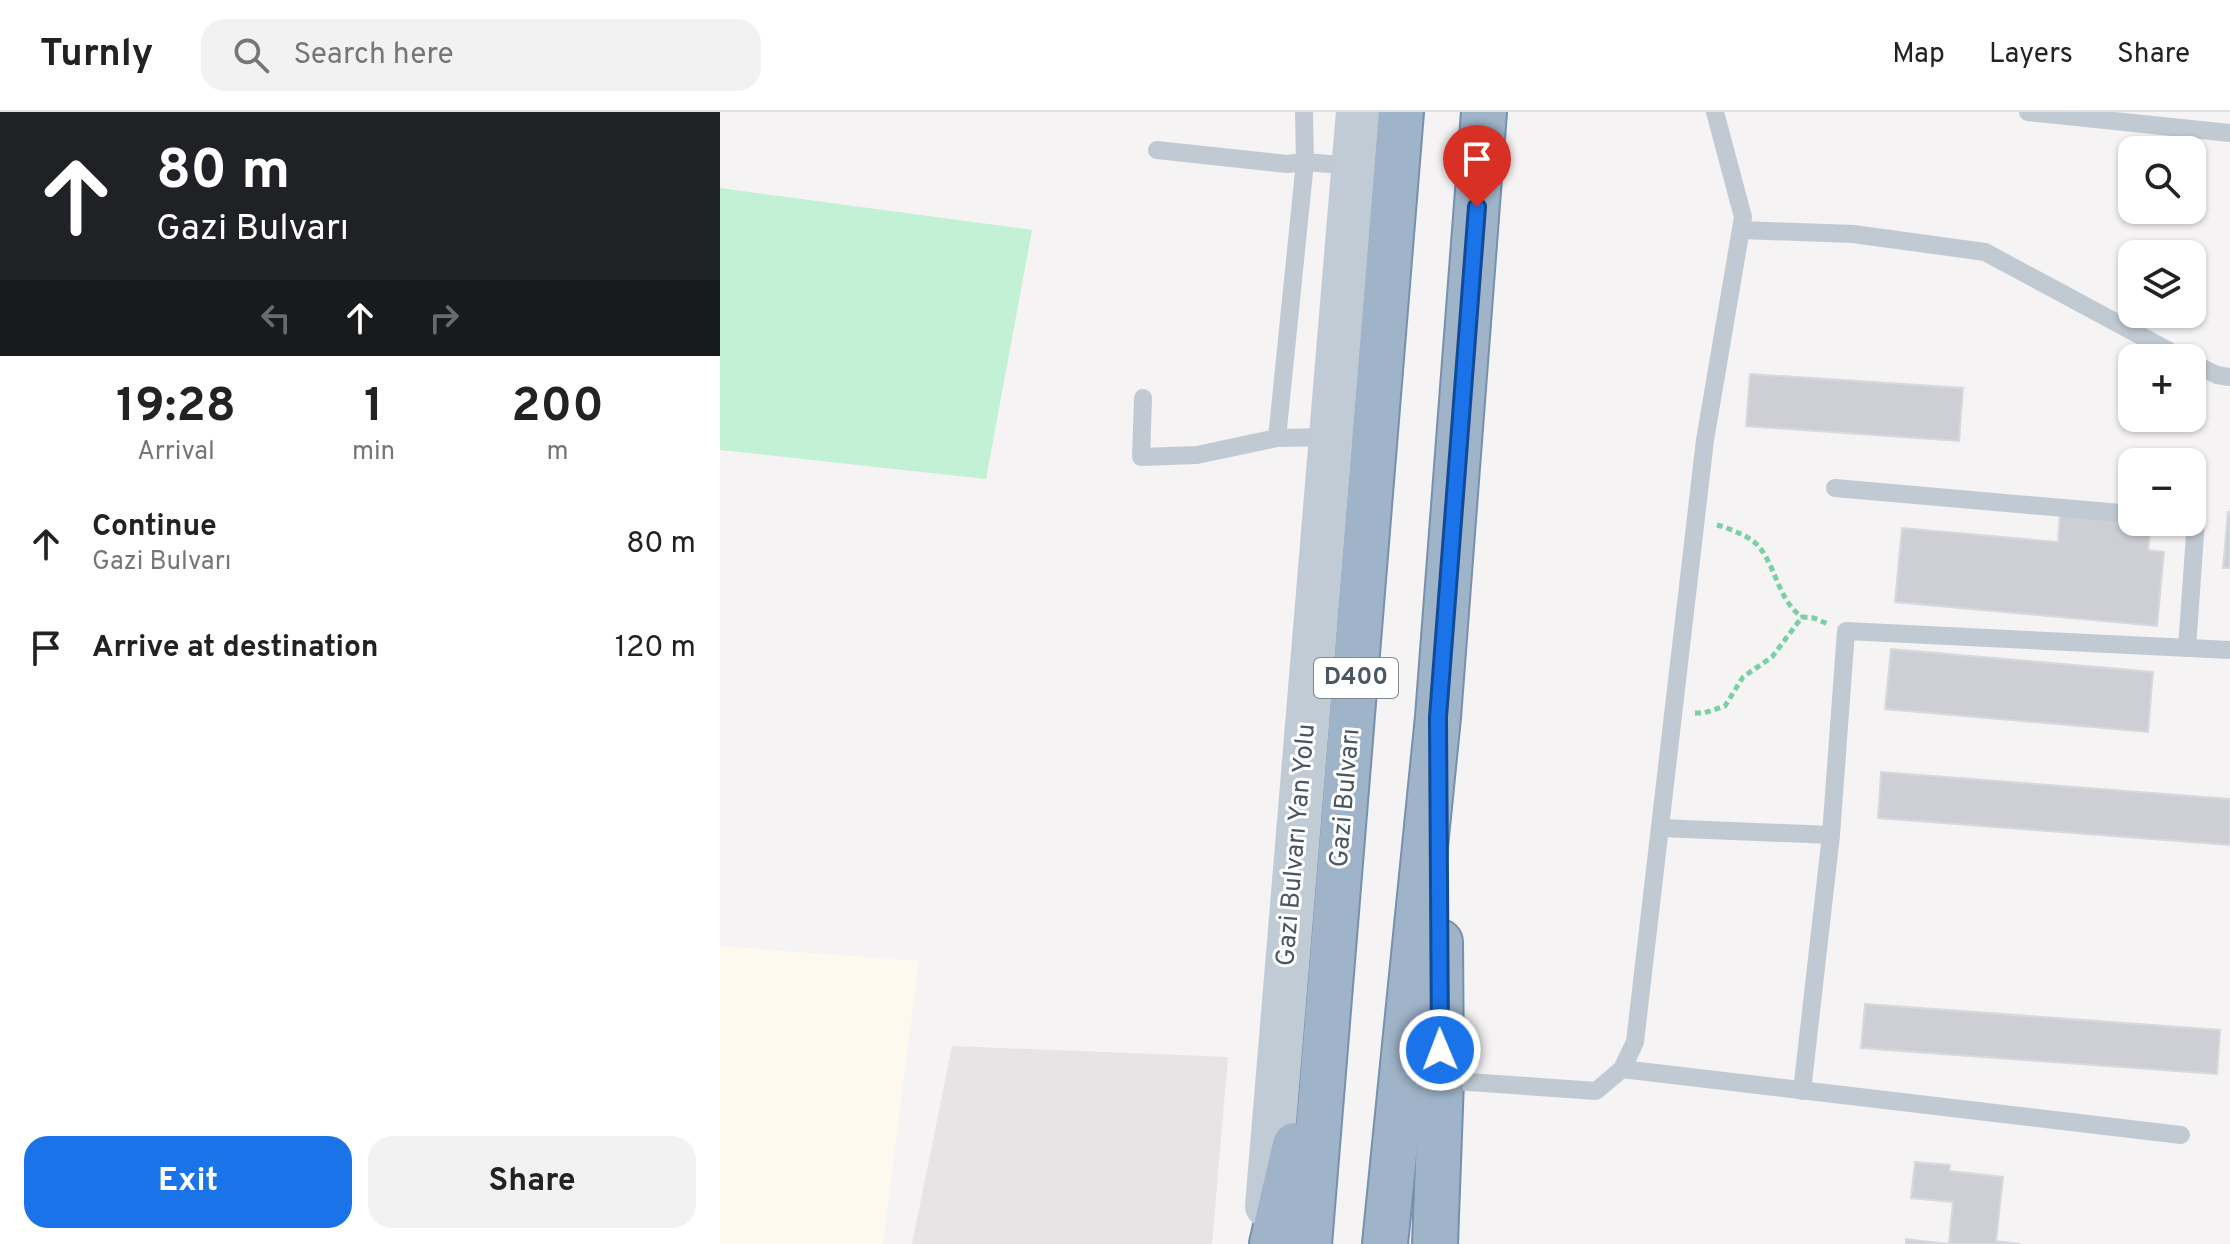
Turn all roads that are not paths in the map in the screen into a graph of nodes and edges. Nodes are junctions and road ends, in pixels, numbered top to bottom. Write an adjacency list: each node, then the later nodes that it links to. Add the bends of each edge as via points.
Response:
1 (1304, 112): 9 (lane)
2 (1358, 112): 10 (main road, Gazi Bulvarı Yan Yolu)
3 (1401, 112): 26 (highway, Gazi Bulvarı / D400)
4 (1484, 112): 23 (highway)
5 (1715, 112): 11 (lane, via 1743,217)
6 (2028, 112): 7 (lane)
7 (2230, 133)
8 (1157, 150): 9 (lane)
9 (1305, 162): 10 (lane); 17 (lane)
10 (1354, 166): 16 (main road, Gazi Bulvarı Yan Yolu)
11 (1741, 230): 12 (lane, via 1853,234 1985,252); 24 (lane, via 1705,440)
12 (2156, 344)
13 (2206, 370): 14 (lane)
14 (2230, 377)
15 (1143, 398): 17 (lane, via 1141,457 1197,455)
16 (1331, 437): 17 (lane); 31 (main road, Gazi Bulvarı Yan Yolu)
17 (1277, 438)
18 (1835, 488): 19 (lane)
19 (2118, 513)
20 (2195, 536): 21 (lane)
21 (2187, 648): 22 (lane); 25 (lane, via 1846,631)
22 (2230, 650)
23 (1438, 717): 28 (highway); 34 (highway)
24 (1661, 828): 25 (lane); 27 (lane, via 1635,1042)
25 (1831, 835): 29 (lane)
26 (1331, 991): 32 (highway); 33 (highway, Gazi Bulvarı / D400)
27 (1622, 1069): 28 (lane, via 1596,1091); 29 (lane)
28 (1441, 1080): 35 (highway)
29 (1802, 1091): 30 (lane)
30 (2181, 1135)
31 (1264, 1244)
32 (1272, 1244)
33 (1309, 1244)
34 (1385, 1244)
35 (1435, 1244)

